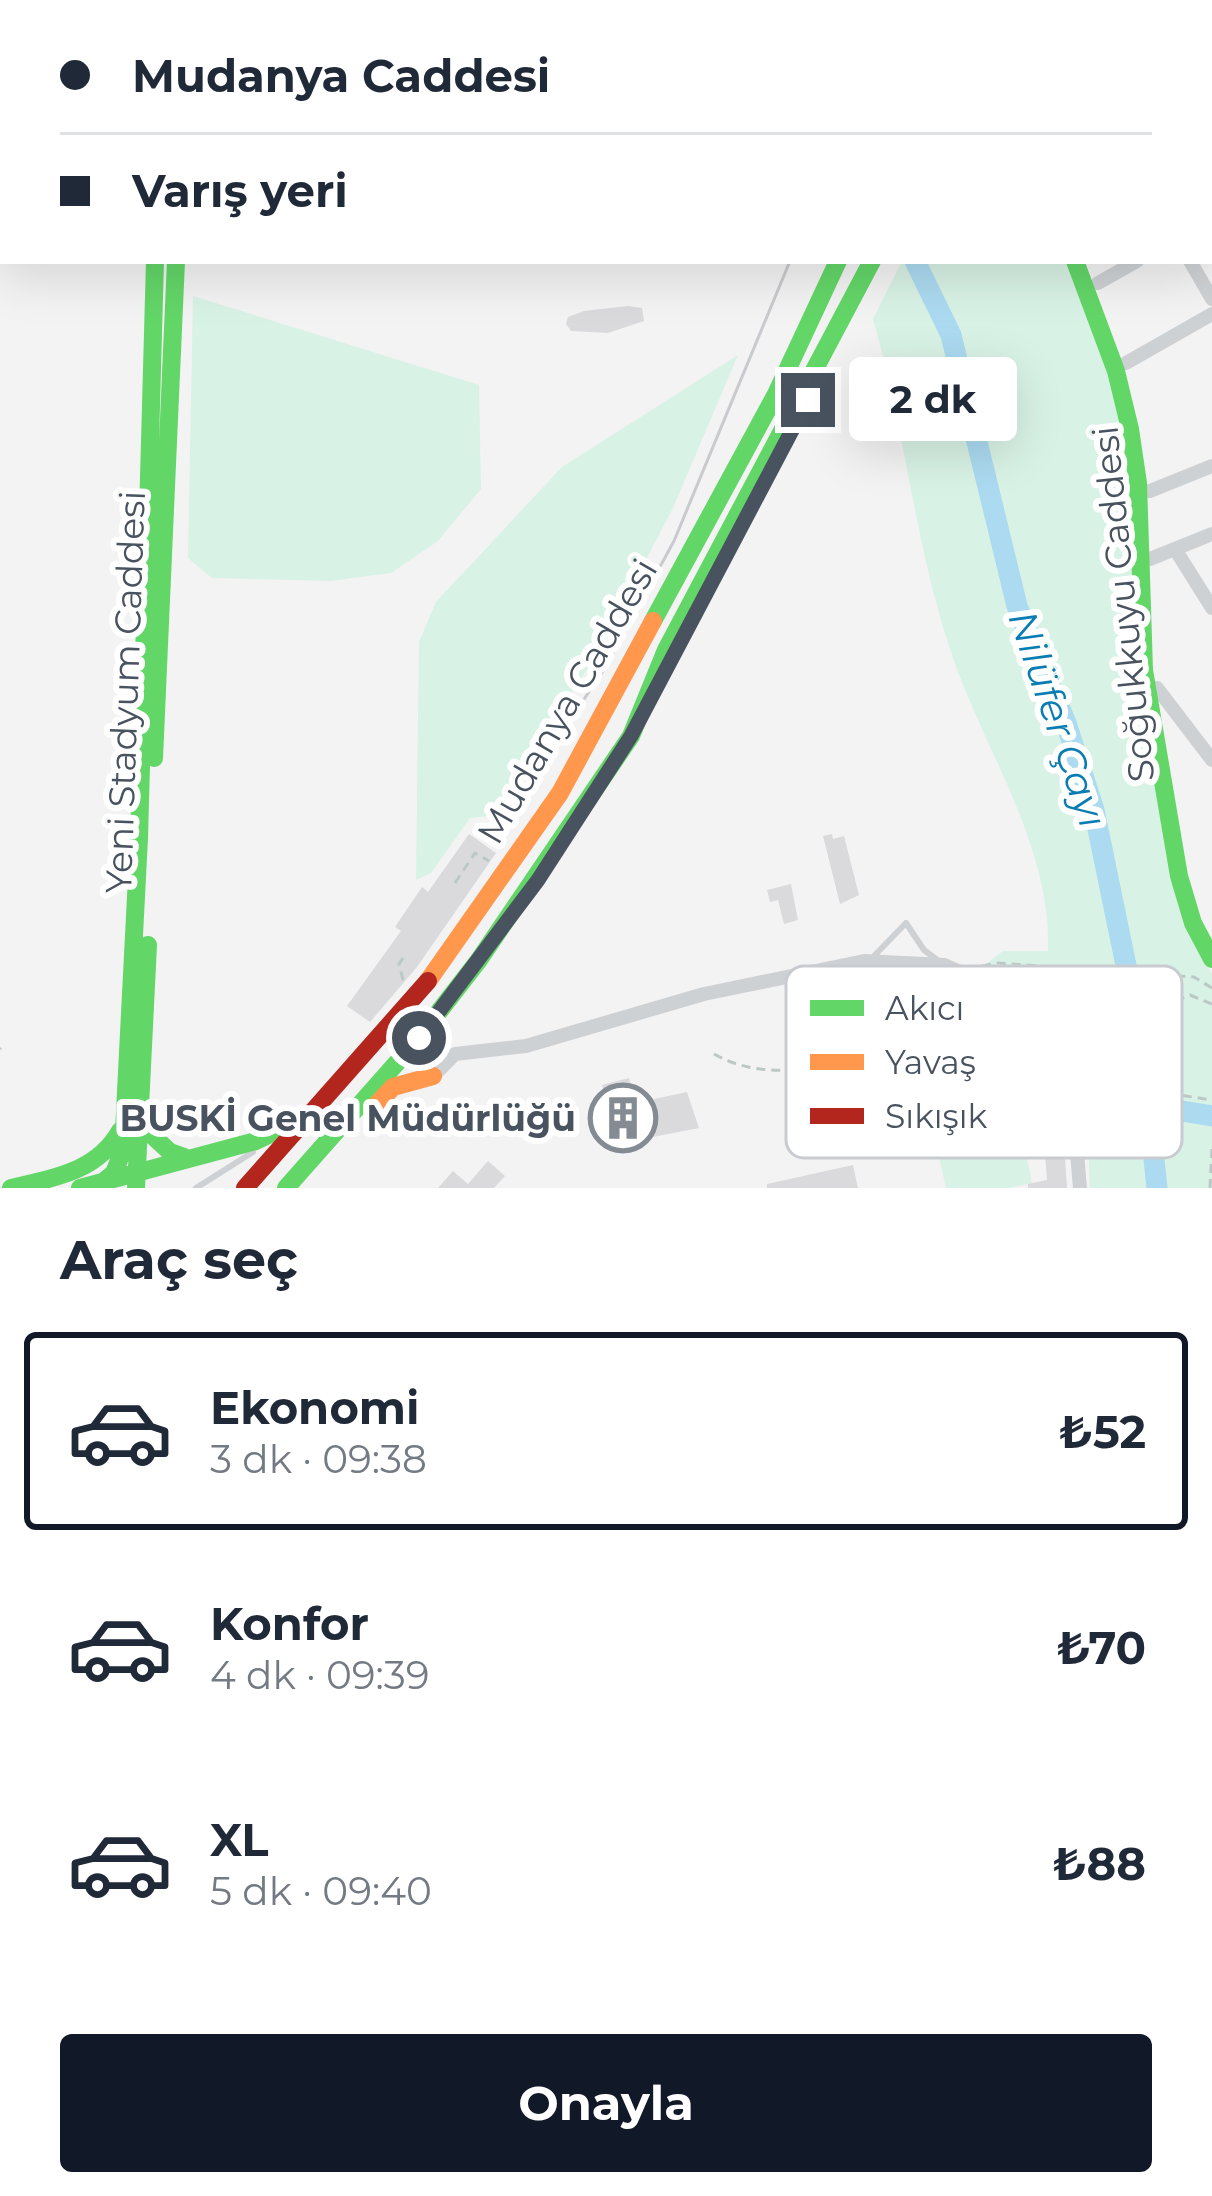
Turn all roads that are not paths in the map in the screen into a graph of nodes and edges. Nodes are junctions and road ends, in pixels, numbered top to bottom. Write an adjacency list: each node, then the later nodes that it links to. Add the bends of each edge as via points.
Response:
1 (155, 264): 31 (main road, Yeni Stadyum Caddesi)
2 (176, 264): 31 (main road, Yeni Stadyum Caddesi)
3 (876, 264): 33 (main road, Mudanya Caddesi, via 666,650 631,736 538,880)
4 (1076, 264): 24 (main road, Soğukkuyu Caddesi, via 1130,429 1144,670 1179,876)
5 (1089, 264): 9 (main road, Soğukkuyu Caddesi)
6 (1132, 264): 9 (street)
7 (1192, 264): 10 (street)
8 (833, 269): 30 (main road, Mudanya Caddesi, via 605,717 425,986)
9 (1097, 283): 12 (main road, Soğukkuyu Caddesi)
10 (1212, 299)
11 (1212, 314): 12 (street)
12 (1126, 363): 14 (main road, Soğukkuyu Caddesi)
13 (1212, 466): 14 (street)
14 (1150, 490): 17 (main road, Soğukkuyu Caddesi)
15 (1212, 534): 16 (street)
16 (1175, 549): 17 (street); 18 (street)
17 (1150, 559): 19 (main road, Soğukkuyu Caddesi)
18 (1212, 608)
19 (1157, 688): 20 (street); 21 (main road, Soğukkuyu Caddesi)
20 (1212, 760)
21 (1197, 908): 22 (main road); 23 (main road, Soğukkuyu Caddesi)
22 (1212, 923)
23 (1212, 943)
24 (1212, 959)
25 (864, 961): 26 (street); 26 (lane, via 906,923); 27 (street)
26 (944, 965)
27 (840, 966)
28 (786, 977): 29 (street, via 526,1046 455,1054)
29 (433, 1076): 33 (main road, via 393,1087)
30 (315, 1113): 32 (main road); 41 (main road, Mudanya Caddesi)
31 (132, 1126): 34 (main road); 36 (main road); 37 (main road, via 121,1161); 38 (main road, via 79,1170)
32 (267, 1136): 34 (main road); 40 (lane)
33 (316, 1156): 42 (main road)
34 (184, 1157): 36 (main road)
35 (1077, 1158): 43 (street)
36 (138, 1179): 37 (main road)
37 (103, 1182): 39 (main road)
38 (11, 1188)
39 (80, 1188)
40 (196, 1188)
41 (245, 1188)
42 (289, 1188)
43 (1080, 1188)

